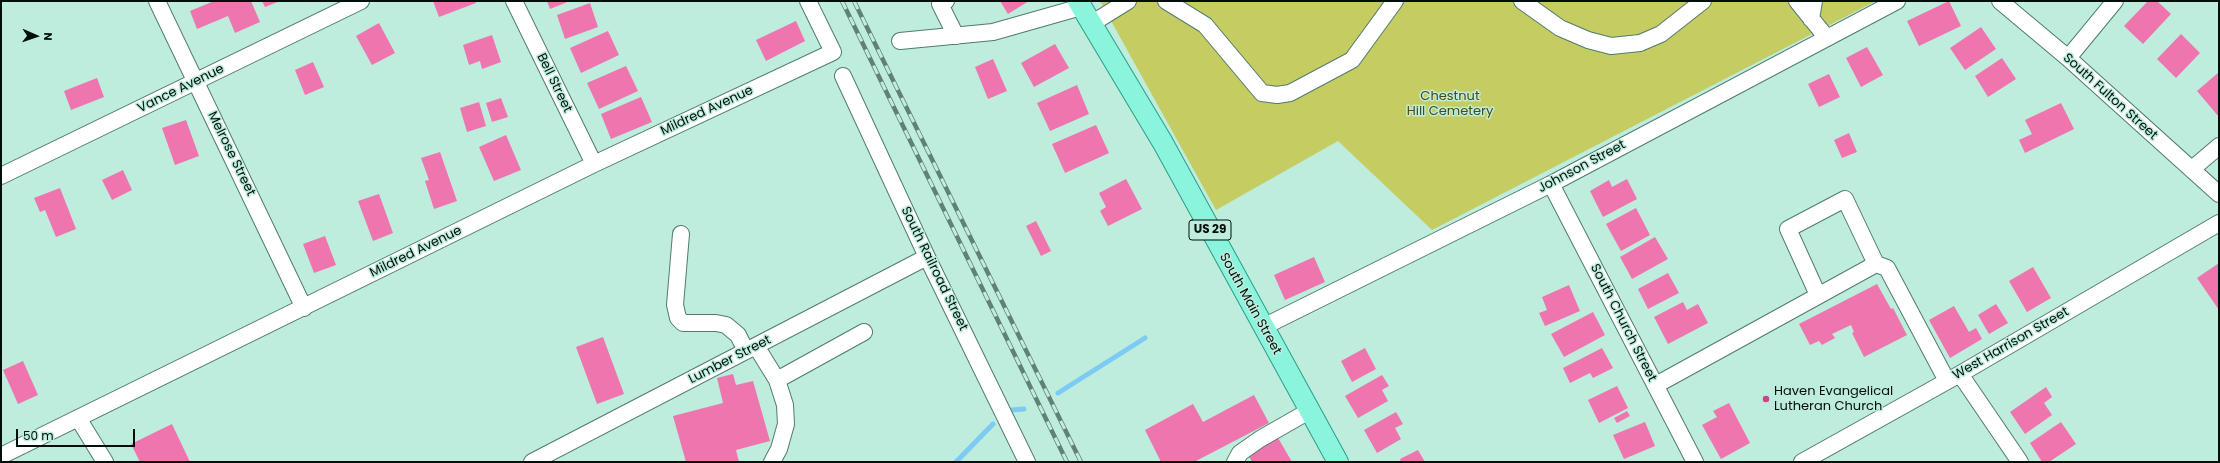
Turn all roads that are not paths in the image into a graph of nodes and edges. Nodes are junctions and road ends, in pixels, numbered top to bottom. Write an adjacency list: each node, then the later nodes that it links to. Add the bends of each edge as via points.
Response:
1 (157, 1): 24 (street, Melrose Street)
2 (361, 1): 24 (street, Vance Avenue)
3 (514, 1): 26 (street, Bell Street)
4 (808, 1): 26 (street, Mildred Avenue, via 833,52)
5 (946, 1): 19 (street, via 940,4)
6 (1128, 1): 18 (street)
7 (1166, 1): 8 (street, via 1205,26 1262,93 1277,95 1290,93 1352,60)
8 (1395, 1)
9 (1522, 1): 10 (street, via 1560,28 1611,46 1640,43 1661,34)
10 (1703, 1)
11 (1797, 1): 17 (street)
12 (1814, 1): 17 (street)
13 (1897, 1): 20 (street, Johnson Street)
14 (2000, 1): 22 (street, South Fulton Street)
15 (2115, 1): 22 (street)
16 (1080, 4): 18 (main road, South Main Street / US 29); 19 (street, via 993,32)
17 (1811, 19): 20 (street)
18 (1092, 24): 37 (main road, South Main Street / US 29, via 1163,143)
19 (956, 36): 21 (street)
20 (1827, 38): 29 (street, Johnson Street)
21 (900, 41)
22 (2068, 58): 27 (street, South Fulton Street)
23 (843, 76): 33 (street, South Railroad Street)
24 (196, 82): 28 (street, Vance Avenue); 36 (street, Melrose Street)
25 (2219, 146): 27 (street)
26 (594, 164): 36 (street, Mildred Avenue)
27 (2192, 169): 30 (street, South Fulton Street)
28 (1, 176)
29 (1551, 184): 37 (street, Johnson Street); 42 (street, South Church Street)
30 (2219, 194)
31 (2219, 223): 40 (street, West Harrison Street)
32 (681, 234): 39 (street, via 675,305 678,318 683,323 726,325)
33 (927, 257): 39 (street, Lumber Street); 49 (street, South Railroad Street)
34 (1876, 264): 35 (street); 35 (street, via 1845,199 1788,229); 40 (street, via 1887,268)
35 (1818, 295): 42 (street)
36 (304, 308): 44 (street, Mildred Avenue)
37 (1263, 327): 43 (main road, South Main Street / US 29)
38 (864, 332): 41 (street)
39 (751, 348): 41 (street); 47 (street, Lumber Street)
40 (1953, 377): 53 (street, West Harrison Street); 54 (street)
41 (777, 380): 48 (street, via 785,405 786,424 780,449)
42 (1656, 385): 52 (street, South Church Street)
43 (1310, 411): 50 (street, via 1260,439 1240,454); 51 (main road, South Main Street / US 29)
44 (78, 418): 45 (street, Mildred Avenue); 46 (street)
45 (1, 456)
46 (106, 462)
47 (532, 462)
48 (772, 462)
49 (1027, 462)
50 (1235, 462)
51 (1338, 462)
52 (1695, 462)
53 (1802, 462)
54 (2020, 462)

